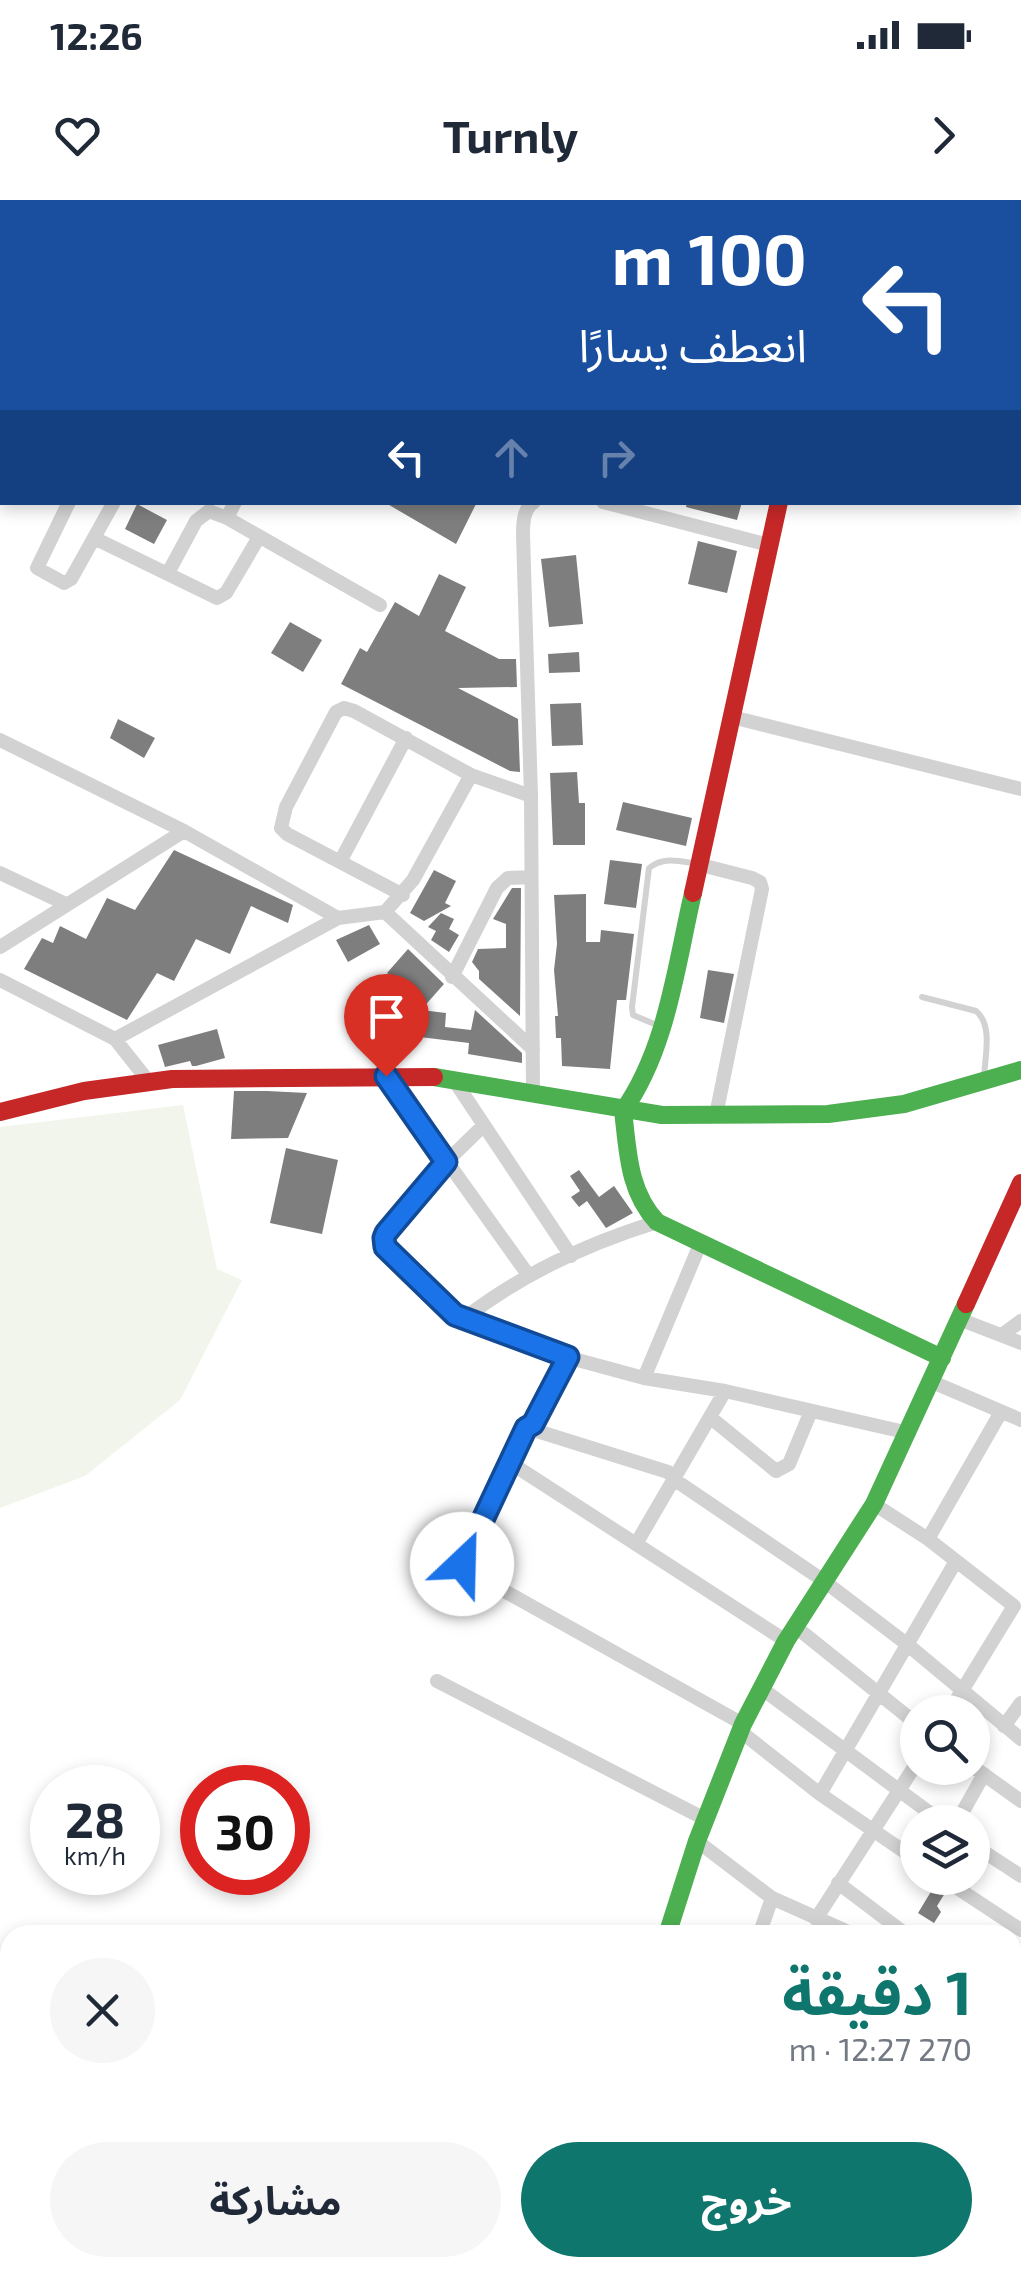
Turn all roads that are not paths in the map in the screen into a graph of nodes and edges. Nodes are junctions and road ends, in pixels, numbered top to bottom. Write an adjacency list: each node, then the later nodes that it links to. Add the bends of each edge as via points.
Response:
1 (68, 505): 10 (street, via 37,568 68,582)
2 (112, 505): 10 (street)
3 (234, 505): 8 (street)
4 (529, 505): 19 (street, via 523,535)
5 (626, 505): 7 (street)
6 (778, 505): 11 (street)
7 (657, 509): 11 (street)
8 (227, 518): 9 (street); 12 (street, via 203,513)
9 (260, 537): 12 (street, via 222,597); 13 (street)
10 (94, 538): 12 (street)
11 (768, 545): 14 (street)
12 (168, 573)
13 (380, 605)
14 (732, 716): 18 (street); 22 (street)
15 (406, 738): 17 (street); 21 (street); 21 (street, via 354,710 336,712 286,807 282,828)
16 (1, 741): 20 (street)
17 (471, 775): 19 (street); 25 (street)
18 (1021, 790)
19 (530, 796): 24 (street)
20 (184, 831): 26 (street); 28 (street)
21 (341, 860): 25 (street)
22 (701, 864): 33 (street); 33 (lane, via 670,860 649,868 632,1007 638,1020); 44 (street, via 752,878 762,889)
23 (0, 874): 26 (street)
24 (531, 877): 30 (street, via 500,884); 35 (street)
25 (403, 894): 27 (street)
26 (66, 904): 29 (street)
27 (385, 912): 28 (street); 30 (street)
28 (338, 918): 34 (street)
29 (0, 947)
30 (452, 978): 35 (street)
31 (0, 980): 34 (street)
32 (922, 997): 40 (lane, via 983,1017)
33 (660, 1026): 42 (street, via 638,1092)
34 (115, 1039): 39 (street)
35 (534, 1050): 41 (street)
36 (1021, 1070): 40 (street)
37 (386, 1076): 38 (street); 39 (street); 46 (street)
38 (454, 1080): 41 (street); 45 (street)
39 (150, 1082): 43 (street)
40 (984, 1082): 44 (street, via 904,1104)
41 (533, 1092): 42 (street)
42 (623, 1111): 44 (street); 48 (street, via 636,1190)
43 (0, 1112)
44 (716, 1115)
45 (484, 1125): 46 (street); 50 (street)
46 (446, 1162): 51 (street); 52 (street, via 386,1233 384,1244 440,1304)
47 (1021, 1183): 53 (street)
48 (657, 1222): 49 (street); 50 (street)
49 (701, 1242): 58 (street); 59 (street)
50 (570, 1256): 51 (street)
51 (529, 1276): 52 (street)
52 (465, 1318): 57 (street)
53 (959, 1319): 55 (street); 58 (street)
54 (1021, 1322): 55 (street)
55 (1002, 1335): 56 (street)
56 (1021, 1343)
57 (568, 1357): 59 (street); 66 (street)
58 (942, 1358): 60 (street)
59 (644, 1378): 61 (street)
60 (930, 1381): 63 (street); 67 (street)
61 (725, 1391): 62 (street); 64 (street)
62 (810, 1411): 64 (street, via 782,1470); 67 (street)
63 (1001, 1412): 65 (street); 71 (street)
64 (711, 1418): 69 (street)
65 (1021, 1420)
66 (533, 1424): 68 (street); 69 (street, via 537,1431 668,1472)
67 (909, 1433): 70 (street)
68 (510, 1462): 72 (street); 85 (street, via 463,1568)
69 (675, 1480): 72 (street); 74 (street)
70 (874, 1504): 71 (street); 74 (street)
71 (928, 1539): 73 (street)
72 (636, 1544): 76 (street)
73 (956, 1561): 75 (street); 77 (street)
74 (824, 1581): 76 (street); 77 (street)
75 (1017, 1609): 80 (street)
76 (792, 1635): 79 (street); 81 (street)
77 (908, 1645): 80 (street); 81 (street)
78 (437, 1681): 94 (street)
79 (761, 1688): 85 (street); 87 (street)
80 (962, 1693): 84 (street)
81 (879, 1694): 83 (street); 87 (street)
82 (1021, 1702): 84 (street)
83 (900, 1711)
84 (1004, 1726): 86 (street)
85 (742, 1728): 91 (street); 94 (street)
86 (1021, 1740)
87 (845, 1750): 90 (street); 91 (street)
88 (990, 1779): 92 (street)
89 (902, 1785): 90 (street)
90 (898, 1790): 93 (street); 95 (street)
91 (820, 1794): 95 (street)
92 (1021, 1801)
93 (919, 1805)
94 (704, 1819): 96 (street)
95 (872, 1830): 97 (street); 100 (street)
96 (697, 1841): 102 (street); 104 (street)
97 (900, 1849)
98 (990, 1856): 99 (street)
99 (1021, 1876)
100 (838, 1883): 103 (street); 107 (street)
101 (968, 1895): 108 (street)
102 (772, 1898): 103 (street); 105 (street)
103 (816, 1919): 106 (street)
104 (670, 1925)
105 (763, 1925)
106 (831, 1925)
107 (894, 1925)
108 (1013, 1925)

